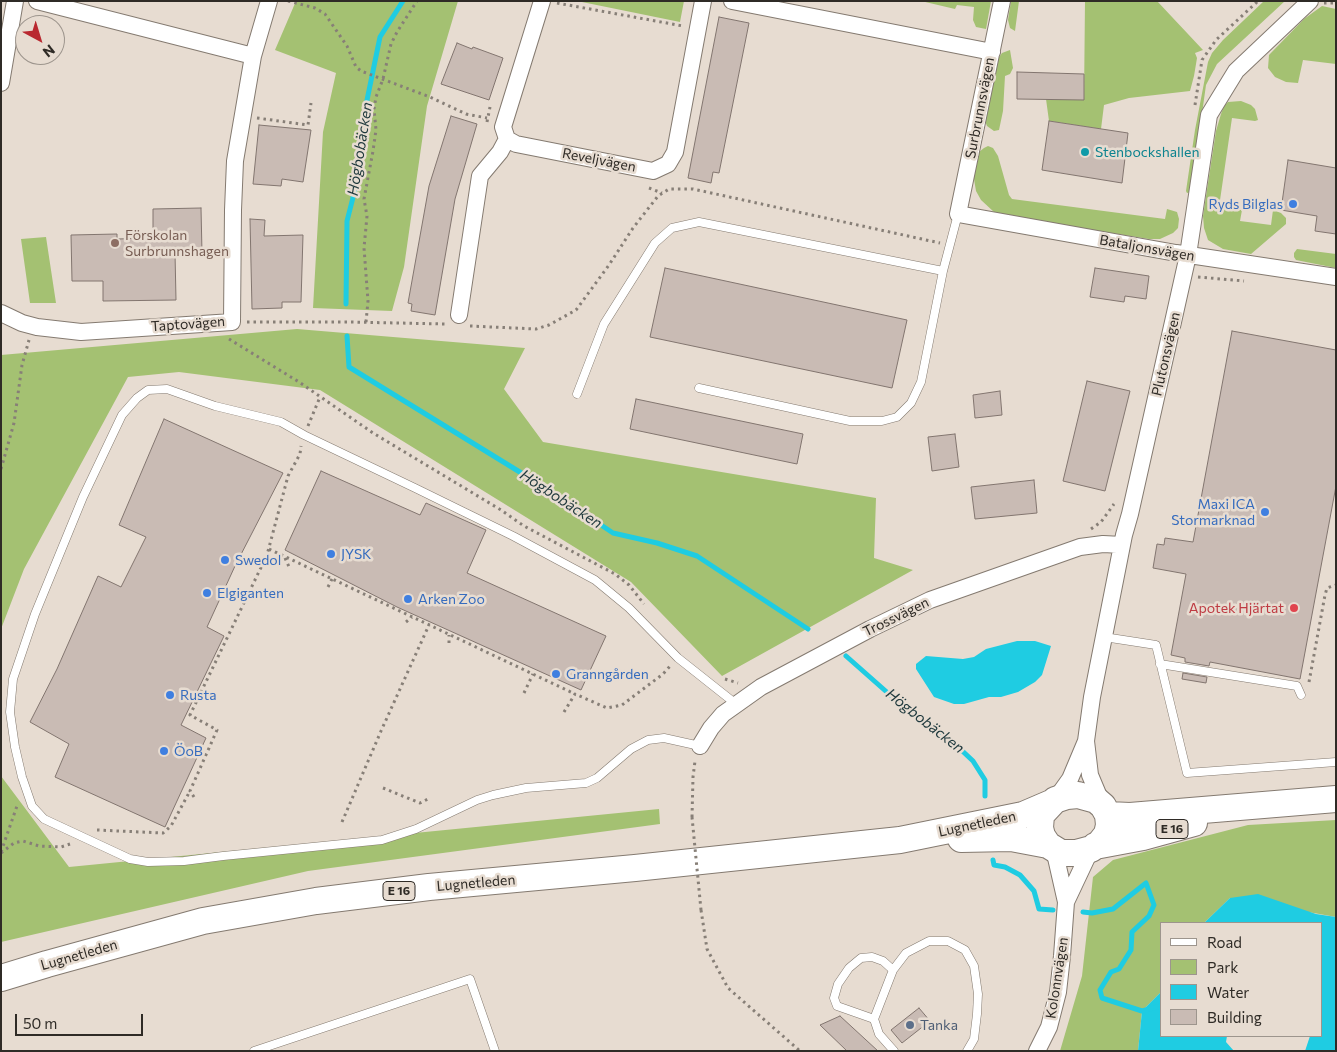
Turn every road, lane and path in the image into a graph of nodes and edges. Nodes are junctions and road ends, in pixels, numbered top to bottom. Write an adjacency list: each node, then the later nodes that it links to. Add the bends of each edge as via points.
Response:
1 (14, 1): 17 (street)
2 (37, 1): 15 (street)
3 (269, 1): 15 (street, Taptovägen)
4 (288, 1): 16 (path, via 325,14 347,46 356,67)
5 (703, 1): 13 (street, Reveljvägen)
6 (732, 1): 14 (street)
7 (1002, 1): 14 (street, Surbrunnsvägen)
8 (1310, 1): 23 (street, Plutonsvägen, via 1236,71 1209,116)
9 (1323, 1): 12 (path)
10 (549, 2): 13 (path); 21 (street, via 503,127)
11 (416, 3): 16 (path, via 391,44)
12 (1336, 3)
13 (698, 29): 21 (street, Reveljvägen, via 675,152 664,167 653,171 516,144)
14 (992, 52): 22 (street, Surbrunnsvägen)
15 (253, 56): 19 (street, Taptovägen)
16 (383, 79): 20 (path, via 466,114); 31 (path, via 374,109 376,130 364,199 367,216 364,248 368,300)
17 (1, 83)
18 (311, 103): 19 (path, via 308,125)
19 (242, 115): 30 (street, Taptovägen, via 235,161)
20 (486, 118)
21 (507, 139): 32 (street, via 480,176)
22 (958, 214): 23 (street, Bataljonsvägen); 24 (lane)
23 (1188, 255): 25 (street, Plutonsvägen); 26 (street, Bataljonsvägen)
24 (943, 270): 35 (lane, via 921,382 911,403 897,417 882,421 850,421); 36 (lane, via 700,222 672,228 655,243 604,324)
25 (1184, 275): 27 (path); 40 (street, Plutonsvägen)
26 (1336, 277)
27 (1252, 282)
28 (1, 313): 33 (street, Taptovägen)
29 (212, 322): 30 (street, Taptovägen); 33 (street, Taptovägen, via 81,332); 37 (path, via 216,331)
30 (232, 322): 31 (path)
31 (366, 322): 32 (path)
32 (459, 322): 34 (path)
33 (32, 326): 39 (path, via 22,365 14,423)
34 (536, 329)
35 (699, 388)
36 (577, 394)
37 (320, 396): 38 (path); 49 (path, via 524,526 615,574)
38 (304, 435): 41 (path, via 300,454 288,476); 57 (lane, via 513,536 595,580 629,608); 69 (lane, via 281,422 215,406 167,388 148,390 122,415 59,553 13,679 10,712 15,746 32,806 44,819 130,859 148,862 382,840 416,829 477,800 526,788 586,783 648,740 664,738)
39 (1, 469)
40 (1122, 545): 54 (street, Plutonsvägen); 66 (street, Trossvägen, via 1080,547 930,600 761,687)
41 (269, 550): 42 (path); 73 (path, via 190,716 216,730 190,791)
42 (284, 557): 43 (path); 44 (path)
43 (290, 569)
44 (332, 580): 46 (path); 47 (path)
45 (1336, 586): 65 (path, via 1327,588 1325,594 1306,695)
46 (328, 587)
47 (370, 597): 48 (path); 50 (path)
48 (368, 602)
49 (647, 608)
50 (412, 617): 51 (path); 52 (path)
51 (406, 622)
52 (429, 625): 53 (path); 79 (path)
53 (449, 634): 55 (path); 56 (path)
54 (1104, 637): 59 (lane, via 1156,645); 68 (street, Plutonsvägen)
55 (449, 643)
56 (497, 657): 58 (path); 60 (path)
57 (678, 658): 64 (path, via 663,674 622,705 607,708); 66 (lane)
58 (492, 662)
59 (1160, 664): 65 (lane, via 1297,686); 70 (lane, via 1187,773)
60 (533, 674): 63 (path); 64 (path)
61 (717, 675): 62 (path)
62 (744, 685)
63 (524, 693)
64 (575, 694): 67 (path)
65 (1301, 695)
66 (736, 704): 69 (street, Trossvägen, via 723,714)
67 (564, 712)
68 (1086, 741): 76 (street, Plutonsvägen, via 1069,781); 78 (street, Plutonsvägen, via 1090,775)
69 (700, 746): 90 (path, bridge, via 693,777 692,817 707,949 728,988)
70 (1336, 762)
71 (383, 788): 74 (path, via 420,803)
72 (17, 795): 83 (path, via 18,804)
73 (194, 797)
74 (428, 799)
75 (1336, 799): 77 (highway, E 16)
76 (1053, 801): 78 (highway, E 16, via 1068,796 1090,797); 80 (highway, Lugnetleden / E 16, via 1023,814); 81 (highway, via 1041,815 1040,824 1042,836)
77 (1247, 807): 78 (highway, E 16, via 1130,816); 82 (highway, E 16)
78 (1106, 811): 82 (highway, via 1107,834)
79 (342, 822)
80 (900, 840): 81 (highway, Lugnetleden / E 16, via 1011,838); 86 (highway, Lugnetleden / E 16, via 316,901 203,921)
81 (1051, 847): 82 (highway, E 16, via 1071,854); 84 (street, Kolonnvägen)
82 (1093, 848): 84 (street, Kolonnvägen)
83 (1, 852)
84 (1066, 902): 93 (street, Kolonnvägen, via 1058,992 1049,1026)
85 (893, 970): 87 (lane); 87 (lane, via 883,960 861,958 838,984 834,998 837,1006); 92 (lane, via 906,953 929,941 948,941 965,950 974,966 978,994 974,1039)
86 (1, 978)
87 (874, 1019): 91 (lane, via 879,1034)
88 (254, 1051): 89 (lane, via 470,979)
89 (496, 1051)
90 (800, 1051)
91 (894, 1051)
92 (967, 1051)
93 (1037, 1051)

